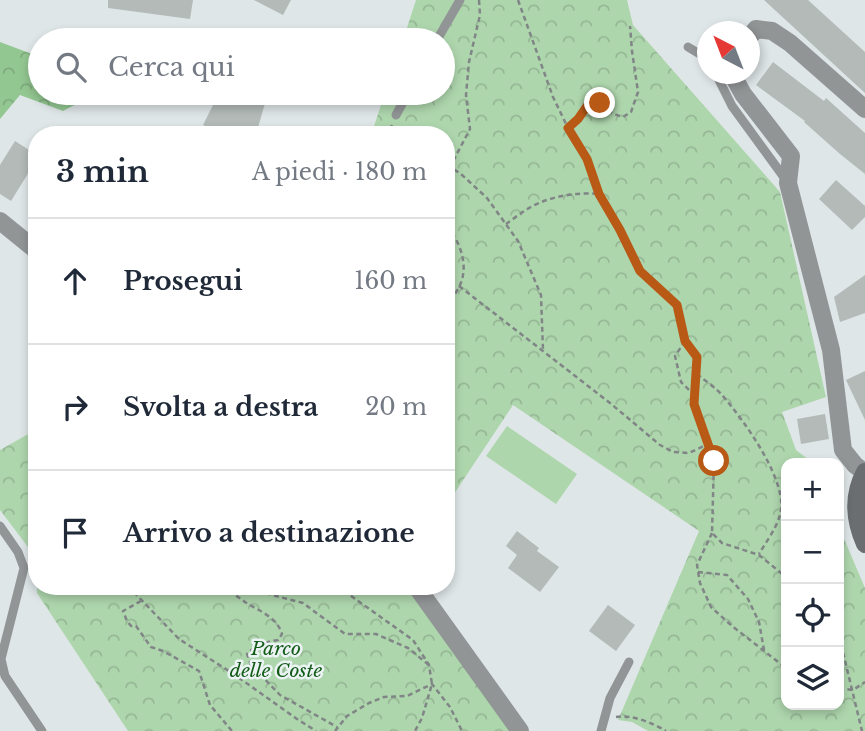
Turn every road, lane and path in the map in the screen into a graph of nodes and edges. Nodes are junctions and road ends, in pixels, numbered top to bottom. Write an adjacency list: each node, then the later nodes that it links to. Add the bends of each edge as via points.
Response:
1 (460, 0): 5 (lane)
2 (479, 0): 15 (path, via 466,96 470,129)
3 (518, 0): 14 (path)
4 (630, 26): 14 (path, via 638,92 631,113 622,117 612,114 600,103 597,92)
5 (444, 28)
6 (760, 30): 12 (street, via 772,31 790,43)
7 (688, 47): 8 (lane)
8 (697, 52)
9 (721, 84): 17 (lane)
10 (738, 84): 17 (street, via 791,156)
11 (401, 105): 13 (lane)
12 (865, 109)
13 (396, 115)
14 (568, 128): 18 (path, via 587,159)
15 (455, 154)
16 (455, 170): 20 (path)
17 (788, 183): 30 (street, via 831,350 843,450)
18 (599, 194): 20 (path, via 556,198 530,207); 25 (path, via 640,271 677,305)
19 (0, 221): 22 (street)
20 (506, 224): 26 (path, via 541,295)
21 (455, 239): 23 (path, via 461,248)
22 (28, 244)
23 (459, 286): 24 (path); 26 (path)
24 (455, 293)
25 (685, 341): 27 (path, via 697,357); 28 (path, via 675,356 681,382)
26 (543, 350): 29 (path, via 660,445 689,453)
27 (697, 374): 28 (path); 34 (path, via 721,393 751,432 775,477 780,514)
28 (695, 396): 29 (path)
29 (708, 443): 32 (path, via 714,461)
30 (865, 472): 33 (street, via 856,498 857,525)
31 (0, 526): 54 (lane, via 24,568 1,659 5,676)
32 (712, 533): 34 (path, via 722,543); 35 (path)
33 (865, 544)
34 (759, 555): 36 (path)
35 (698, 572): 44 (path, via 711,607); 44 (path, via 727,575 748,599 759,622)
36 (781, 573)
37 (136, 595): 42 (path)
38 (237, 595): 53 (path, via 281,628 278,640 247,654 251,665 280,695)
39 (272, 595): 47 (path, via 303,603 345,634 376,634 408,648)
40 (350, 595): 47 (path, via 413,640)
41 (422, 595): 59 (street)
42 (141, 601): 55 (path, via 123,611 127,621 151,647 199,671 210,705); 56 (path, via 179,639)
43 (842, 647): 51 (path)
44 (764, 650): 46 (path)
45 (629, 662): 52 (lane)
46 (781, 664)
47 (429, 665): 49 (path)
48 (865, 682): 51 (path)
49 (432, 684): 53 (path, via 407,696 369,703); 57 (path); 58 (path)
50 (844, 689): 51 (path)
51 (853, 690): 62 (path)
52 (604, 720): 60 (lane); 61 (path, via 625,715)
53 (336, 729)
54 (42, 731)
55 (232, 731)
56 (316, 731)
57 (415, 731)
58 (462, 731)
59 (520, 731)
60 (601, 731)
61 (666, 731)
62 (862, 731)

